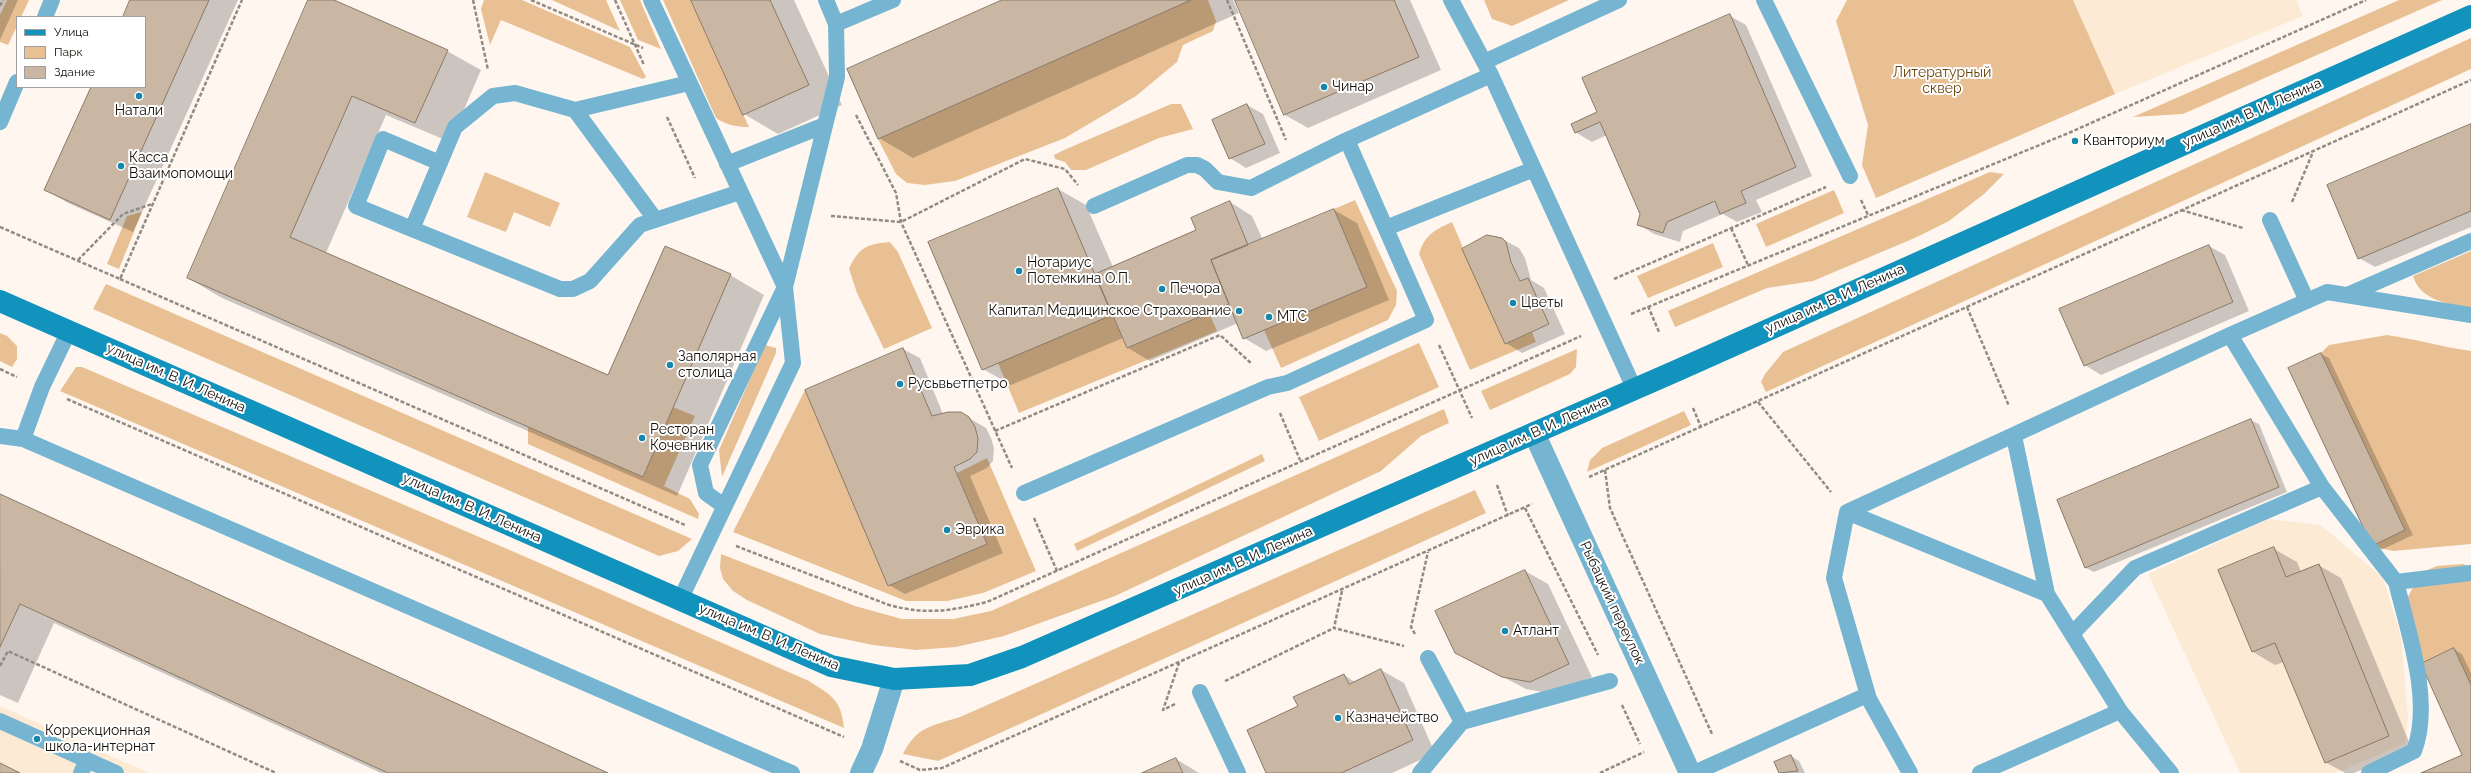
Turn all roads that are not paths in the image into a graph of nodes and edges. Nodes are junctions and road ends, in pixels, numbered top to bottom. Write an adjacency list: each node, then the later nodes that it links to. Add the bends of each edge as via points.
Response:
1 (52, 0): 8 (lane)
2 (651, 0): 12 (lane)
3 (826, 0): 10 (lane)
4 (893, 0): 10 (lane)
5 (1451, 0): 11 (lane)
6 (1619, 0): 11 (lane)
7 (1764, 0): 21 (lane)
8 (45, 16)
9 (2471, 16): 36 (main road, улица им. В. И. Ленина)
10 (836, 24): 16 (lane, via 837,77)
11 (1487, 69): 17 (lane); 20 (lane)
12 (689, 83): 14 (lane); 19 (lane)
13 (16, 84): 15 (lane)
14 (575, 110): 18 (lane, via 515,93 493,96 455,127); 24 (lane)
15 (0, 122)
16 (825, 125): 19 (lane); 29 (lane)
17 (1347, 140): 23 (lane, via 1251,188 1218,182 1205,169 1197,165 1187,165); 26 (lane)
18 (440, 162): 27 (lane); 27 (lane, via 383,139 356,206)
19 (727, 164): 22 (lane)
20 (1534, 168): 26 (lane); 36 (lane)
21 (1850, 176)
22 (740, 192): 24 (lane); 29 (lane)
23 (1094, 206)
24 (655, 219): 27 (lane, via 640,224 590,280 573,289 560,289)
25 (2270, 220): 32 (lane)
26 (1386, 228): 42 (lane, via 1426,320 1287,383 1268,387)
27 (412, 229)
28 (2471, 241): 30 (lane)
29 (785, 287): 43 (lane, via 793,363); 43 (lane, via 700,465 706,493)
30 (2347, 295): 32 (lane, via 2327,292); 33 (lane)
31 (0, 301): 34 (main road, улица им. В. И. Ленина)
32 (2307, 301): 35 (lane)
33 (2471, 315)
34 (69, 331): 40 (lane, via 42,387); 48 (main road, улица им. В. И. Ленина)
35 (2230, 334): 38 (lane); 41 (lane)
36 (1634, 388): 37 (main road, улица им. В. И. Ленина)
37 (1534, 433): 51 (main road, улица им. В. И. Ленина, via 1022,657 970,675); 64 (street, Рыбацкий переулок)
38 (2017, 434): 44 (lane); 47 (lane)
39 (0, 436): 40 (lane)
40 (23, 439): 60 (lane)
41 (2322, 487): 46 (lane); 49 (lane, via 2135,568)
42 (1024, 493)
43 (724, 506): 48 (lane)
44 (1847, 512): 47 (lane); 54 (lane, via 1834,578)
45 (2471, 574): 46 (lane)
46 (2396, 582): 69 (lane, via 2413,654 2421,706 2420,735 2414,751)
47 (2047, 594): 49 (lane)
48 (680, 600): 51 (main road, улица им. В. И. Ленина, via 831,666)
49 (2073, 633): 55 (lane)
50 (1426, 654): 57 (lane)
51 (894, 679): 61 (street, via 872,749)
52 (1610, 681): 57 (lane)
53 (1200, 692): 62 (lane)
54 (1867, 695): 65 (lane); 66 (lane)
55 (2120, 711): 67 (lane); 68 (lane)
56 (0, 721): 58 (lane)
57 (1462, 722): 63 (lane)
58 (84, 767): 59 (lane)
59 (116, 773)
60 (792, 773)
61 (861, 773)
62 (1238, 773)
63 (1420, 773)
64 (1690, 773)
65 (1694, 773)
66 (1910, 773)
67 (1980, 773)
68 (2171, 773)
69 (2369, 773)

